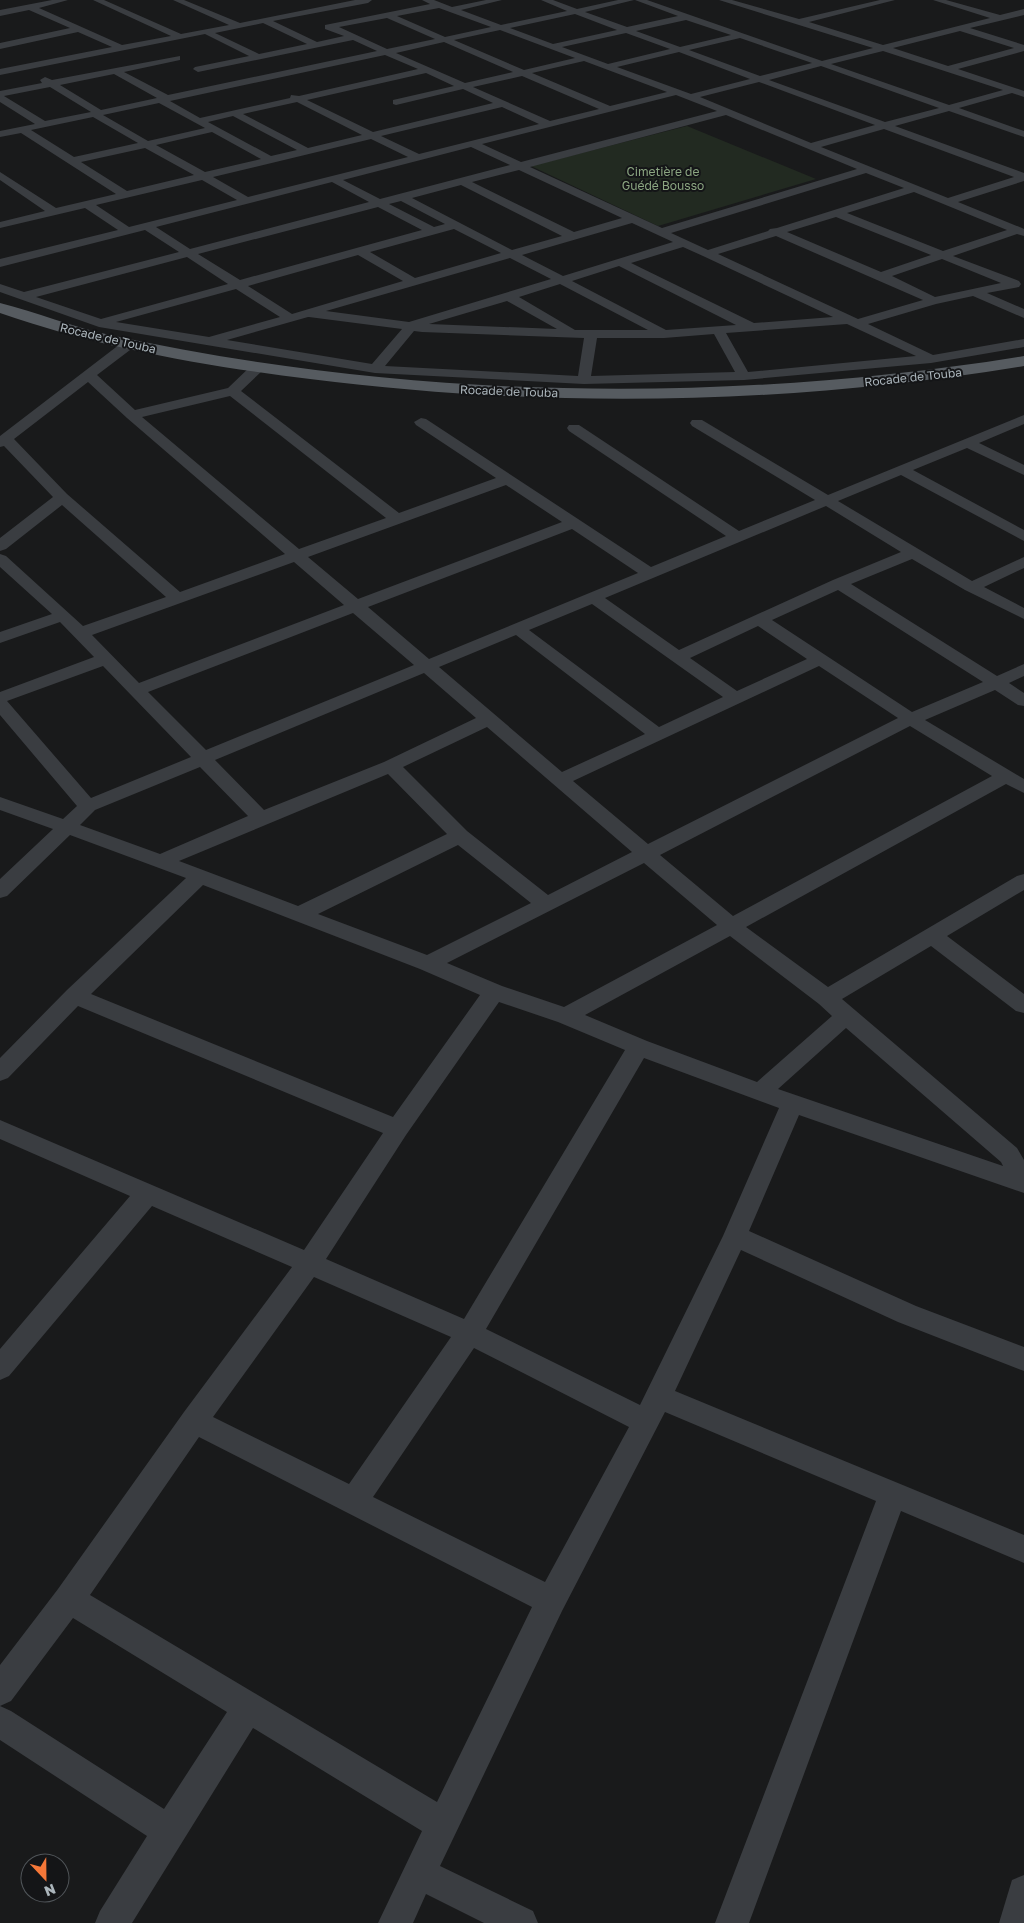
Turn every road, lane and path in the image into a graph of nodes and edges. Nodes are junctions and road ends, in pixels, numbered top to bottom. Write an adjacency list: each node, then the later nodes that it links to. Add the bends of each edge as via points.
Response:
1 (59, 0): 18 (street)
2 (97, 0): 44 (street)
3 (177, 0): 15 (street)
4 (368, 0): 29 (street)
5 (426, 0): 16 (street)
6 (498, 0): 19 (street)
7 (545, 0): 20 (street)
8 (630, 0): 20 (street)
9 (639, 0): 26 (street)
10 (760, 0): 17 (street)
11 (891, 0): 30 (street)
12 (938, 0): 28 (street)
13 (208, 2): 15 (street)
14 (722, 4): 17 (street)
15 (190, 5): 27 (street)
16 (440, 5): 19 (street); 25 (street)
17 (739, 5): 30 (street)
18 (30, 7): 22 (street); 35 (street)
19 (454, 9): 34 (street)
20 (576, 11): 34 (street); 38 (street)
21 (1024, 12): 28 (street)
22 (0, 13)
23 (703, 13): 26 (street)
24 (237, 14): 27 (street)
25 (387, 16): 45 (street, via 326,28); 47 (street)
26 (686, 16): 38 (street); 43 (street)
27 (221, 18): 32 (street)
28 (1001, 18): 31 (street); 36 (street)
29 (263, 20): 32 (street); 42 (street)
30 (799, 22): 33 (street); 52 (street)
31 (1016, 23)
32 (238, 25): 41 (street)
33 (782, 26)
34 (503, 27): 47 (street); 51 (street)
35 (78, 29): 46 (street); 53 (street)
36 (962, 29): 52 (street); 54 (street)
37 (22, 30): 46 (street)
38 (626, 30): 51 (street); 55 (street)
39 (312, 31): 42 (street)
40 (757, 31): 43 (street)
41 (207, 32): 44 (street); 59 (street)
42 (293, 34): 49 (street)
43 (740, 35): 55 (street); 62 (street)
44 (181, 37): 48 (street)
45 (354, 37): 49 (street); 57 (street)
46 (37, 38): 50 (street)
47 (444, 40): 57 (street); 71 (street)
48 (148, 43): 53 (street); 63 (street)
49 (316, 45): 56 (street)
50 (0, 46)
51 (555, 46): 60 (street)
52 (884, 47): 62 (street); 67 (street)
53 (121, 48): 65 (street)
54 (1024, 48): 58 (street)
55 (680, 50): 64 (street); 73 (street)
56 (280, 52): 59 (street); 66 (street)
57 (387, 52): 66 (street); 69 (street)
58 (1003, 54): 61 (street); 67 (street)
59 (258, 57): 63 (street)
60 (587, 58): 64 (street); 71 (street)
61 (1017, 58)
62 (820, 63): 73 (street); 89 (street)
63 (187, 64): 68 (street); 76 (street)
64 (609, 66): 80 (street)
65 (23, 68): 70 (street); 74 (street)
66 (310, 68): 72 (street)
67 (948, 69): 79 (street)
68 (114, 70): 74 (street); 86 (street)
69 (427, 70): 75 (street); 77 (street)
70 (0, 72)
71 (523, 73): 77 (street); 90 (street)
72 (258, 79): 76 (street); 87 (street)
73 (758, 79): 83 (street); 100 (street)
74 (50, 84): 81 (street); 92 (street)
75 (360, 85): 85 (street); 87 (street)
76 (228, 86): 86 (street)
77 (464, 86): 85 (street); 88 (street)
78 (1024, 87): 79 (street)
79 (1012, 90): 82 (street); 89 (street)
80 (678, 92): 83 (street); 90 (street)
81 (0, 94)
82 (1024, 94)
83 (690, 97): 91 (street)
84 (0, 98): 97 (street)
85 (387, 98): 95 (street)
86 (164, 99): 92 (street); 96 (street)
87 (298, 99): 93 (street); 106 (street)
88 (502, 104): 95 (street); 98 (street)
89 (948, 108): 100 (street); 105 (street)
90 (610, 110): 94 (street)
91 (726, 112): 107 (street); 110 (street)
92 (97, 114): 97 (street); 108 (street)
93 (234, 114): 96 (street); 111 (street)
94 (573, 119): 98 (street); 99 (street)
95 (435, 120): 106 (street)
96 (199, 121): 102 (street)
97 (44, 125): 101 (street)
98 (550, 125): 109 (street)
99 (590, 125)
100 (885, 126): 110 (street); 119 (street)
101 (22, 129): 104 (street); 114 (street)
102 (214, 129): 108 (street); 113 (street)
103 (607, 132): 107 (street)
104 (0, 134)
105 (1024, 134)
106 (372, 135): 111 (street); 112 (street)
107 (624, 138): 115 (street)
108 (149, 144): 114 (street); 118 (street)
109 (473, 144): 112 (street); 115 (street)
110 (811, 146): 116 (street)
111 (306, 151): 113 (street)
112 (418, 158): 120 (street)
113 (270, 160): 118 (street)
114 (72, 161): 123 (street)
115 (520, 166): 121 (street); 132 (street)
116 (867, 169): 122 (street); 126 (street)
117 (0, 175): 130 (street)
118 (204, 176): 123 (street); 125 (street)
119 (1024, 177): 127 (street)
120 (334, 179): 125 (street); 128 (street)
121 (462, 181): 124 (street); 142 (street)
122 (915, 188): 127 (street); 131 (street)
123 (125, 195): 129 (street)
124 (402, 197): 128 (street); 135 (street)
125 (247, 201): 136 (street)
126 (763, 201): 133 (street); 141 (street)
127 (948, 202): 140 (street)
128 (379, 203): 138 (street); 145 (street)
129 (87, 204): 130 (street); 137 (street)
130 (54, 212): 134 (street)
131 (837, 213): 133 (street); 148 (street)
132 (632, 219): 141 (street); 142 (street)
133 (808, 221): 139 (street)
134 (0, 225)
135 (455, 225): 138 (street); 146 (street)
136 (147, 226): 137 (street); 145 (street)
137 (128, 231): 149 (street)
138 (432, 231): 144 (street)
139 (774, 231): 147 (street); 151 (street)
140 (1021, 231): 148 (street)
141 (661, 232): 143 (street)
142 (572, 236): 146 (street)
143 (683, 243): 147 (street); 150 (street)
144 (359, 251): 153 (street); 155 (street)
145 (189, 253): 155 (street); 158 (street)
146 (511, 254): 152 (street); 153 (street)
147 (707, 254): 166 (street)
148 (943, 255): 151 (street); 154 (street)
149 (1, 261)
150 (620, 262): 152 (street); 169 (street)
151 (881, 276): 160 (street)
152 (561, 280): 159 (street); 174 (street)
153 (413, 282): 163 (street)
154 (1018, 283): 157 (street)
155 (238, 285): 165 (street); 167 (street)
156 (0, 288): 158 (street)
157 (976, 293): 160 (street); 164 (street)
158 (24, 296): 167 (street)
159 (508, 296): 162 (street); 172 (street)
160 (934, 301): 166 (street)
161 (0, 308): 177 (main road, Rocade de Touba, via 64,329)
162 (469, 308): 168 (street); 171 (street)
163 (309, 312): 165 (street); 168 (street)
164 (1024, 314)
165 (290, 318): 175 (street)
166 (852, 322): 169 (street); 178 (street)
167 (99, 323): 175 (street)
168 (411, 326): 171 (street); 181 (street)
169 (753, 328): 170 (street)
170 (718, 330): 174 (street); 184 (street)
171 (509, 331): 172 (street)
172 (575, 333): 173 (street)
173 (591, 334): 174 (street); 185 (street)
174 (664, 334)
175 (210, 341): 181 (street)
176 (1024, 343): 178 (street)
177 (129, 344): 180 (main road, Rocade de Touba); 183 (street)
178 (932, 359): 182 (street); 184 (street)
179 (1021, 364): 182 (main road, Rocade de Touba)
180 (257, 368): 182 (main road, Rocade de Touba, via 502,392 638,394 806,387); 186 (street)
181 (374, 369): 185 (street)
182 (960, 372)
183 (89, 375): 187 (street); 192 (street)
184 (744, 376): 185 (street)
185 (584, 380)
186 (233, 391): 187 (street); 199 (street)
187 (132, 415): 205 (street)
188 (1024, 419): 193 (street)
189 (420, 422): 196 (street)
190 (696, 423): 198 (street)
191 (574, 428): 202 (street)
192 (6, 434): 197 (street)
193 (968, 443): 194 (street); 195 (street)
194 (900, 469): 198 (street); 201 (street)
195 (1024, 471)
196 (506, 480): 199 (street); 200 (street)
197 (62, 497): 203 (street); 212 (street)
198 (826, 501): 202 (street); 204 (street)
199 (397, 519): 205 (street)
200 (573, 523): 208 (street); 213 (street)
201 (1024, 536)
202 (739, 538): 208 (street)
203 (0, 546)
204 (915, 552): 209 (street); 210 (street)
205 (296, 555): 212 (street); 213 (street)
206 (0, 559): 215 (street)
207 (1024, 562): 210 (street)
208 (651, 574): 211 (street)
209 (839, 583): 216 (street); 225 (street)
210 (971, 586): 214 (street)
211 (593, 597): 217 (street); 220 (street)
212 (177, 598): 218 (street)
213 (356, 606): 223 (street); 226 (street)
214 (1024, 614)
215 (64, 615): 218 (street); 219 (street)
216 (760, 620): 220 (street); 222 (street)
217 (518, 629): 223 (street); 233 (street)
218 (80, 633): 221 (street)
219 (0, 638)
220 (678, 657): 228 (street)
221 (105, 659): 226 (street); 227 (street)
222 (820, 659): 228 (street); 232 (street)
223 (426, 666): 231 (street); 234 (street)
224 (1024, 669): 225 (street)
225 (996, 683): 229 (street); 232 (street)
226 (136, 690): 234 (street)
227 (0, 698)
228 (736, 698): 233 (street)
229 (1024, 700)
230 (0, 704): 240 (street)
231 (489, 719): 235 (street); 237 (street)
232 (911, 719): 236 (street); 244 (street)
233 (658, 735): 237 (street)
234 (203, 758): 240 (street); 241 (street)
235 (391, 766): 241 (street); 243 (street)
236 (1007, 776): 238 (street); 251 (street)
237 (561, 780): 244 (street)
238 (1024, 787)
239 (0, 803): 242 (street)
240 (88, 806): 242 (street)
241 (261, 818): 245 (street)
242 (66, 828): 245 (street); 248 (street)
243 (460, 836): 249 (street); 250 (street)
244 (646, 853): 249 (street); 251 (street)
245 (162, 862): 246 (street)
246 (199, 877): 250 (street); 255 (street)
247 (1022, 884): 252 (street)
248 (0, 891)
249 (545, 903): 253 (street)
250 (297, 915): 253 (street)
251 (731, 926): 256 (street); 258 (street)
252 (932, 936): 256 (street); 257 (street)
253 (428, 964): 254 (street)
254 (494, 992): 258 (street); 265 (street)
255 (75, 996): 261 (street); 265 (street)
256 (827, 998): 259 (street)
257 (1024, 1005)
258 (566, 1016): 260 (street)
259 (846, 1016): 262 (street); 266 (street, via 1010,1155)
260 (639, 1047): 262 (street); 270 (street)
261 (0, 1072)
262 (762, 1092): 263 (street)
263 (792, 1104): 266 (street); 268 (street)
264 (0, 1128): 267 (street)
265 (398, 1129): 269 (street)
266 (1024, 1183)
267 (147, 1194): 269 (street); 272 (street)
268 (735, 1236): 271 (street, via 907,1314); 273 (street)
269 (309, 1264): 270 (street); 274 (street)
270 (469, 1333): 275 (street); 277 (street)
271 (1024, 1359)
272 (0, 1368)
273 (659, 1397): 275 (street); 276 (street, via 858,1482)
274 (194, 1421): 277 (street); 279 (street)
275 (647, 1422): 280 (street)
276 (894, 1494): 278 (street); 291 (street)
277 (353, 1502): 280 (street)
278 (1024, 1549)
279 (69, 1599): 281 (street); 282 (street)
280 (551, 1600): 284 (street)
281 (0, 1690)
282 (247, 1708): 284 (street); 285 (street)
283 (0, 1722): 285 (street)
284 (444, 1825): 286 (street)
285 (170, 1832): 288 (street)
286 (419, 1872): 289 (street); 290 (street)
287 (1024, 1892): 292 (street)
288 (112, 1923)
289 (396, 1923)
290 (521, 1923)
291 (732, 1923)
292 (1016, 1923)

